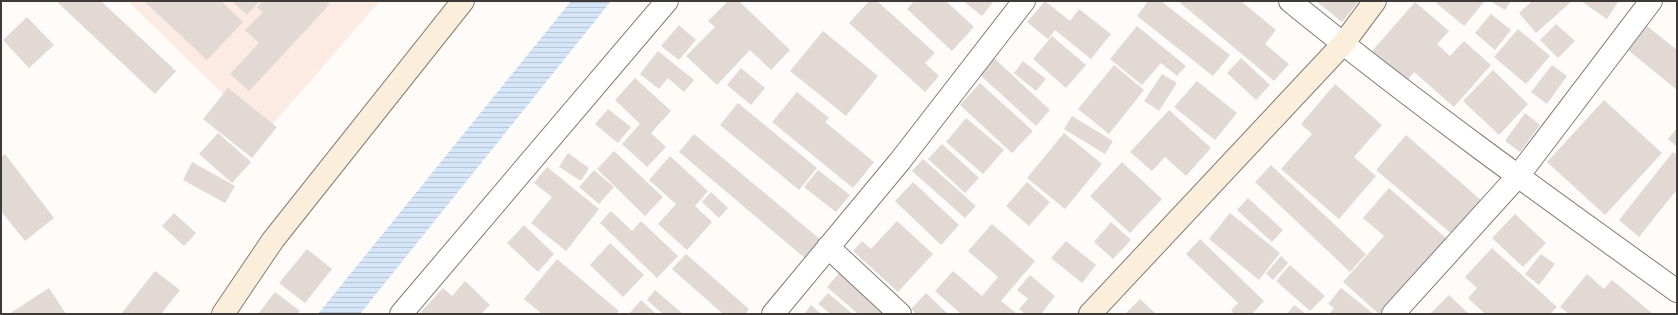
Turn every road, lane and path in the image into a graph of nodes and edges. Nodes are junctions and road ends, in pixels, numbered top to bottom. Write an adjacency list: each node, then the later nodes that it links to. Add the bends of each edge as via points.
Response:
1 (463, 1): 11 (main road, via 273,240)
2 (667, 1): 12 (street)
3 (1024, 1): 9 (street, via 900,161)
4 (1290, 1): 7 (street)
5 (1375, 1): 7 (main road)
6 (1651, 1): 8 (street)
7 (1343, 44): 8 (street); 15 (main road)
8 (1518, 176): 10 (street); 16 (street)
9 (828, 247): 13 (street); 14 (street)
10 (1677, 292)
11 (223, 314)
12 (401, 314)
13 (773, 314)
14 (900, 314)
15 (1090, 314)
16 (1392, 314)

